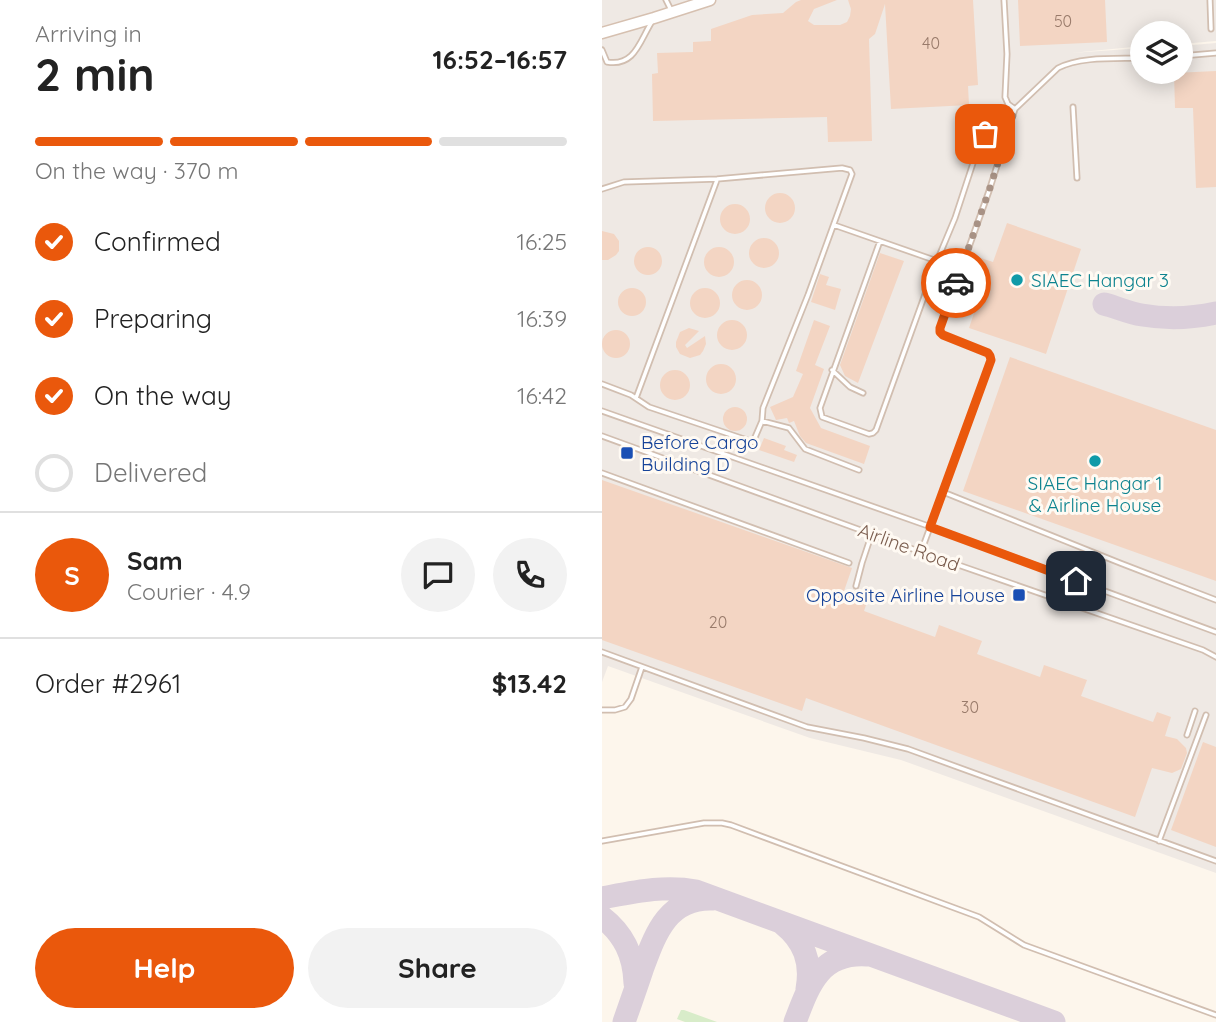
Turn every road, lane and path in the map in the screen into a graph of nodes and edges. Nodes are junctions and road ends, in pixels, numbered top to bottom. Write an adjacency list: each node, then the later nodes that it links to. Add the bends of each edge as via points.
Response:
1 (666, 0): 5 (lane)
2 (710, 0): 5 (street)
3 (1004, 0): 14 (lane, via 1005,97)
4 (1210, 0): 7 (lane)
5 (672, 12): 6 (street)
6 (654, 18): 8 (street); 9 (lane, via 629,59 611,64)
7 (1211, 29)
8 (602, 33)
9 (602, 50)
10 (1216, 53): 11 (lane)
11 (1193, 54)
12 (1130, 59): 14 (lane, via 1066,64)
13 (1073, 107): 15 (lane)
14 (1015, 111): 20 (lane, via 985,134); 30 (lane, via 940,328 943,335 988,353 991,360)
15 (1077, 178)
16 (717, 180): 17 (lane, via 624,182); 18 (lane, via 850,170); 24 (lane)
17 (602, 189)
18 (834, 225): 19 (lane); 26 (lane)
19 (880, 241): 20 (lane); 21 (lane)
20 (937, 261): 21 (lane, via 873,433 822,417 820,408)
21 (832, 370): 23 (lane)
22 (602, 384): 24 (lane)
23 (863, 393)
24 (636, 398): 26 (lane, via 649,407 751,442)
25 (602, 411): 31 (lane, Airline Road)
26 (762, 421): 28 (lane, via 789,428 804,449)
27 (602, 436): 32 (lane, Airline Road)
28 (859, 470)
29 (602, 473): 34 (lane)
30 (943, 492): 31 (lane); 36 (lane)
31 (930, 527): 33 (lane); 37 (lane, Airline Road)
32 (872, 533): 33 (lane, Airline Road); 35 (lane)
33 (921, 552): 39 (lane, Airline Road)
34 (849, 563)
35 (856, 586)
36 (1216, 600)
37 (1216, 632)
38 (602, 652): 40 (lane)
39 (1216, 657)
40 (642, 667): 41 (lane, via 625,707); 46 (lane, via 807,727 908,750)
41 (602, 710)
42 (1195, 711): 44 (lane)
43 (1206, 715): 46 (lane)
44 (1187, 735)
45 (602, 841): 48 (lane, via 704,823 731,825 979,917 1024,945)
46 (1159, 841): 47 (lane)
47 (1216, 861)
48 (1216, 1015)

